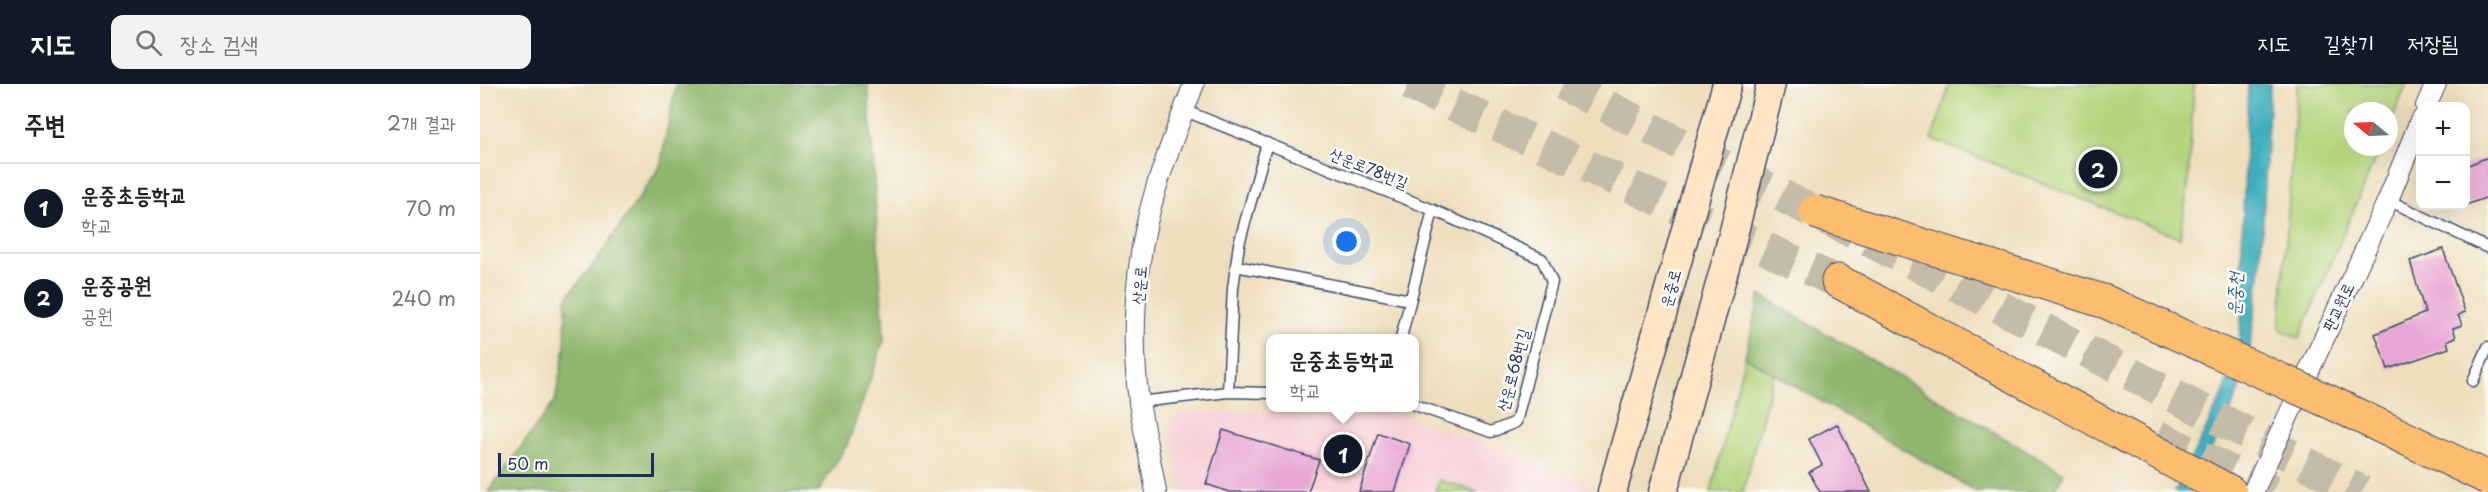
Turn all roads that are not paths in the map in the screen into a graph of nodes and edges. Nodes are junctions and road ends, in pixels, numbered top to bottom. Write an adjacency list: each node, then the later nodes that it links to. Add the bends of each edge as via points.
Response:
1 (1194, 84): 6 (street, 산운로)
2 (1727, 84): 26 (main road, 운중로)
3 (1771, 84): 27 (main road)
4 (2436, 84): 5 (street)
5 (2428, 102)
6 (1184, 110): 8 (lane, 산운로78번길); 22 (street, 산운로, via 1154,193 1142,250 1136,322)
7 (2416, 133): 9 (street, 판교원로)
8 (1267, 143): 10 (lane, 산운로78번길); 14 (lane)
9 (2388, 200): 12 (lane); 29 (street, 판교원로)
10 (1432, 210): 13 (lane, 산운로78번길); 16 (lane)
11 (1815, 212): 24 (highway, bridge, via 2106,302)
12 (2488, 248)
13 (1542, 260): 23 (lane, 산운로68번길, via 1552,282 1516,422 1491,432)
14 (1236, 266): 16 (lane); 20 (lane)
15 (1838, 281): 28 (highway)
16 (1410, 300): 17 (lane)
17 (1402, 334)
18 (2488, 347): 19 (lane)
19 (2473, 381)
20 (1228, 392): 21 (lane); 22 (lane)
21 (1266, 393)
22 (1139, 402): 25 (street, 산운로)
23 (1419, 406)
24 (2488, 478)
25 (1156, 492)
26 (1612, 492)
27 (1663, 492)
28 (2230, 492)
29 (2253, 492)

